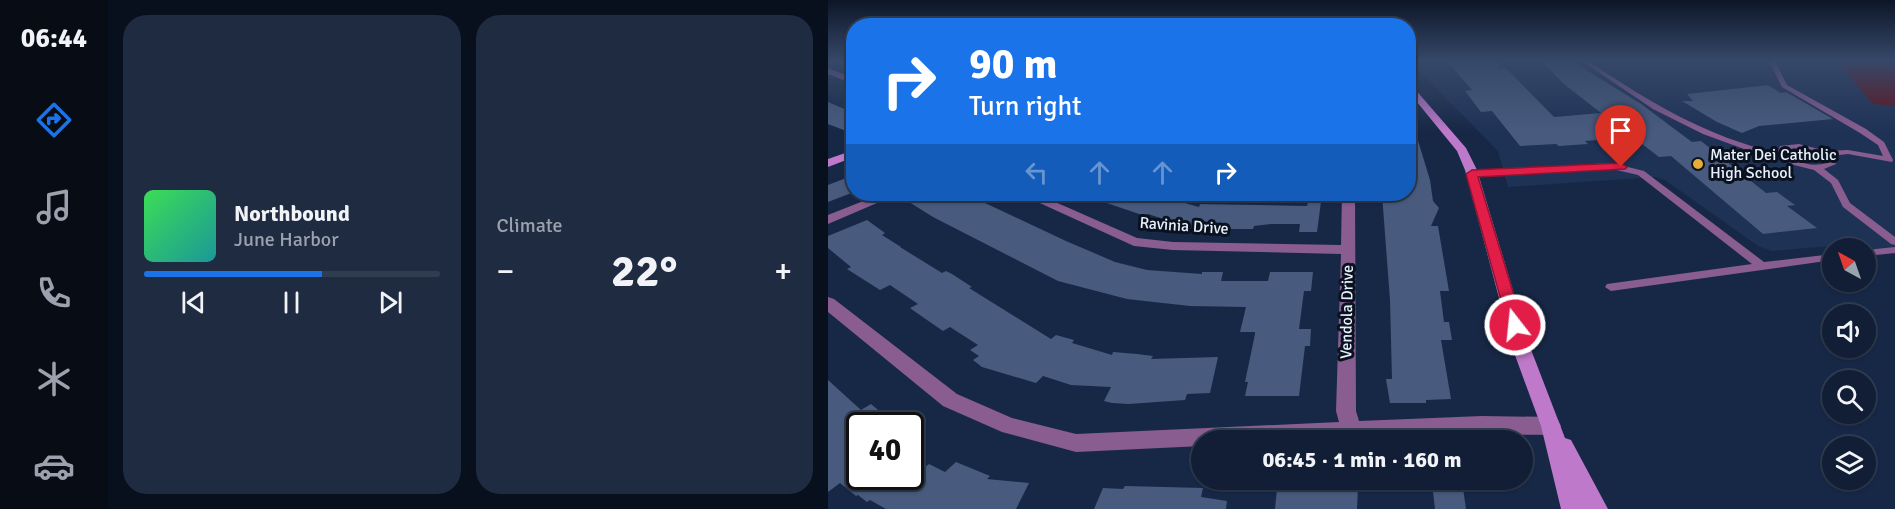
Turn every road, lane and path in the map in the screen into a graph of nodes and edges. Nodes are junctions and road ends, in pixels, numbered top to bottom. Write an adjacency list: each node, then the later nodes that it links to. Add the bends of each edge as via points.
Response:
1 (1620, 85): 6 (lane, via 1699,130 1752,151)
2 (1783, 85): 4 (lane, via 1863,130 1881,144 1889,160 1848,152)
3 (1416, 94): 9 (street, via 1462,150)
4 (1825, 154): 6 (lane, via 1794,146 1783,148); 8 (lane, via 1832,164)
5 (846, 156): 7 (street)
6 (1786, 157): 8 (lane)
7 (828, 163)
8 (1816, 167): 14 (lane, via 1835,182 1846,205)
9 (1472, 174): 19 (lane, via 1612,166 1632,169); 22 (street, via 1521,347)
10 (874, 201): 13 (street)
11 (1043, 201): 15 (street, Ravinia Drive, via 1134,242)
12 (1349, 201): 15 (street, Vendola Drive)
13 (828, 220)
14 (1895, 242)
15 (1348, 250): 23 (street, Vendola Drive, via 1346,411)
16 (1895, 250): 17 (lane)
17 (1876, 252)
18 (1822, 258): 19 (lane)
19 (1762, 266): 20 (lane)
20 (1611, 287)
21 (828, 303): 23 (street, via 950,400 1009,426 1077,443)
22 (1551, 426): 23 (street); 24 (street); 25 (street)
23 (1351, 429)
24 (1573, 509)
25 (1596, 509)

